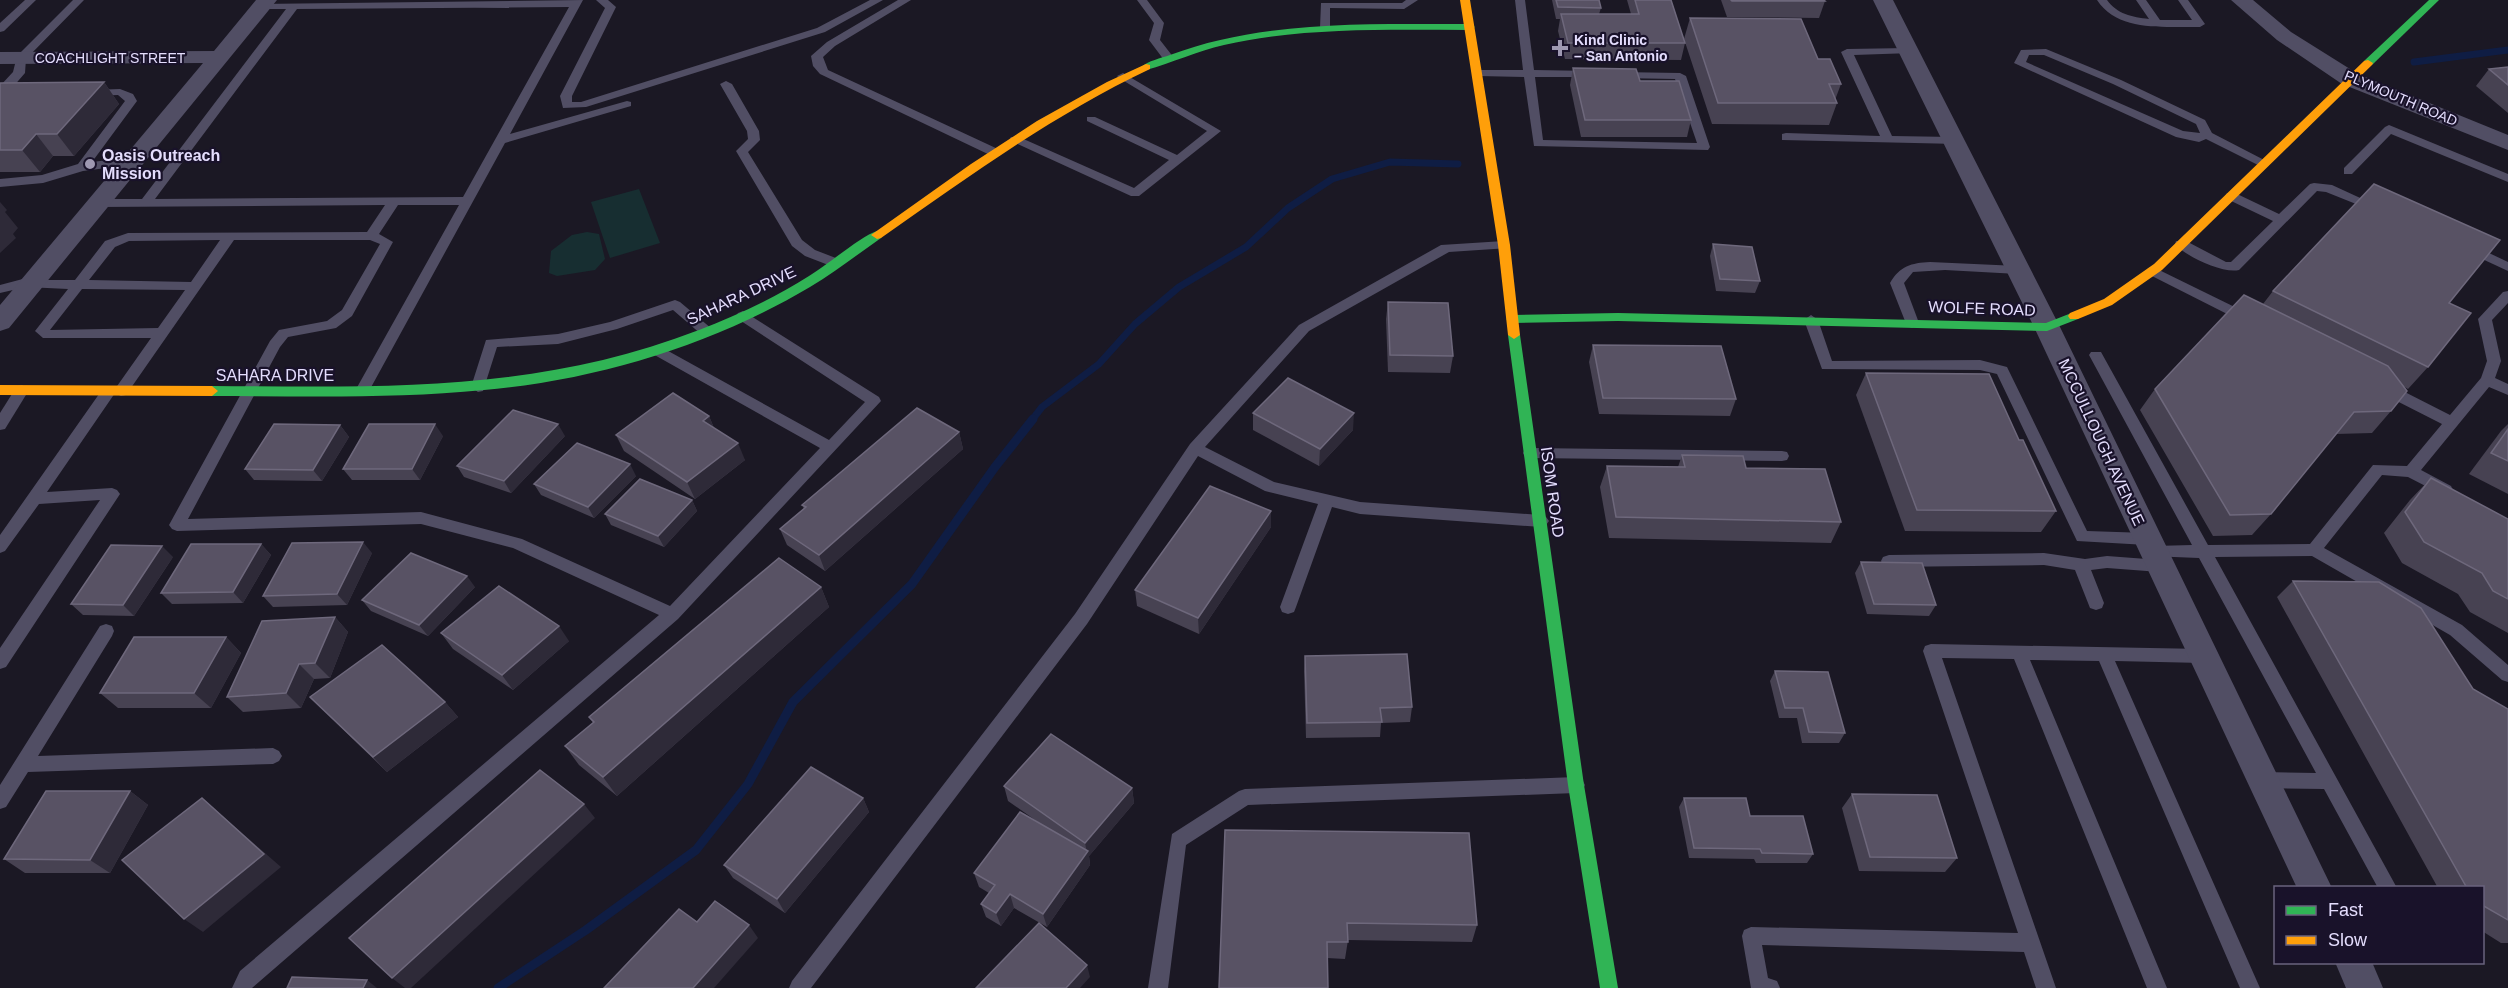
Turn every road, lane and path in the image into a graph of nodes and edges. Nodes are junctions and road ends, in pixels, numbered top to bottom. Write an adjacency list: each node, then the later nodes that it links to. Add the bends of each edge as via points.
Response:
1 (31, 0): 22 (lane)
2 (79, 0): 26 (lane)
3 (600, 0): 4 (lane, via 611,7 566,96 567,106 582,105 821,30)
4 (878, 0)
5 (906, 0): 45 (lane, via 831,44 817,56 819,66 824,72)
6 (1142, 0): 27 (lane, via 1159,23 1154,40)
7 (1413, 0): 21 (lane, via 1404,6 1325,5)
8 (1465, 0): 20 (street, ISOM ROAD)
9 (1520, 0): 29 (lane)
10 (1882, 0): 23 (street, MCCULLOUGH AVENUE)
11 (2102, 0): 19 (lane, via 2116,16 2129,21)
12 (2142, 0): 19 (lane)
13 (2183, 0): 19 (lane, via 2200,24)
14 (2241, 0): 31 (street, PLYMOUTH ROAD, via 2284,36)
15 (2434, 0): 31 (street, WOLFE ROAD)
16 (577, 2): 18 (lane); 40 (lane)
17 (265, 3): 18 (lane); 24 (street)
18 (294, 6): 57 (lane)
19 (2156, 22)
20 (1470, 27): 21 (street, SAHARA DRIVE); 28 (street, ISOM ROAD)
21 (1325, 28): 27 (street, SAHARA DRIVE, via 1261,35)
22 (0, 29)
23 (1908, 51): 42 (lane, via 1847,52); 43 (street, MCCULLOUGH AVENUE)
24 (219, 57): 26 (street, COACHLIGHT STREET); 47 (street)
25 (0, 58): 26 (street, COACHLIGHT STREET)
26 (21, 58): 33 (lane, via 19,73)
27 (1168, 58): 30 (street, SAHARA DRIVE)
28 (1478, 73): 29 (lane); 64 (street, ISOM ROAD)
29 (1530, 74): 29 (lane, via 1680,76 1704,147 1538,143)
30 (1123, 76): 41 (street, SAHARA DRIVE, via 1082,96); 46 (lane, via 1215,131)
31 (2350, 79): 44 (street, PLYMOUTH ROAD); 48 (street, WOLFE ROAD)
32 (726, 84): 65 (lane, via 753,131 754,140 742,151 797,243)
33 (0, 91): 34 (lane)
34 (16, 94)
35 (84, 94): 49 (lane, via 120,92 131,101)
36 (627, 104): 40 (lane)
37 (1091, 119): 46 (lane)
38 (2206, 135): 38 (lane, via 2201,122 2046,52 2025,52 2020,63 2180,134 2199,138); 48 (lane)
39 (1786, 138): 42 (lane)
40 (502, 140): 54 (lane)
41 (1015, 140): 45 (street, SAHARA DRIVE); 46 (lane, via 1135,193)
42 (1888, 140): 43 (lane)
43 (1953, 141): 67 (street, MCCULLOUGH AVENUE)
44 (2508, 143)
45 (996, 153): 65 (street, SAHARA DRIVE)
46 (1178, 160)
47 (133, 161): 49 (lane); 56 (street)
48 (2264, 163): 53 (street, WOLFE ROAD)
49 (82, 167): 52 (lane, via 43,179)
50 (2348, 171): 51 (lane, via 2388,129)
51 (2508, 178)
52 (0, 183)
53 (2231, 196): 59 (lane); 63 (street, WOLFE ROAD)
54 (468, 201): 55 (lane); 93 (lane)
55 (394, 202): 57 (lane); 61 (lane)
56 (98, 203): 57 (lane); 69 (street)
57 (145, 203)
58 (2393, 216): 59 (lane, via 2328,188 2314,187)
59 (2281, 220): 63 (lane, via 2234,267 2223,267)
60 (230, 236): 61 (lane); 70 (lane, via 128,237 110,244); 71 (lane)
61 (371, 236): 92 (lane, via 387,242 347,312 331,325 284,333)
62 (2457, 243): 66 (lane)
63 (2181, 244): 68 (street, WOLFE ROAD)
64 (1504, 245): 75 (street, ISOM ROAD); 97 (lane, via 1446,248 1304,328)
65 (836, 263): 74 (street, SAHARA DRIVE, via 807,283)
66 (2508, 267)
67 (2018, 270): 78 (lane, via 1910,268 1897,283); 80 (street, MCCULLOUGH AVENUE)
68 (2153, 271): 79 (lane); 80 (street, WOLFE ROAD, via 2108,302)
69 (33, 282): 70 (lane); 72 (lane); 77 (street)
70 (79, 284): 71 (lane); 82 (lane, via 42,331 48,335)
71 (195, 286): 82 (lane)
72 (0, 289)
73 (2508, 295): 85 (lane, via 2485,319 2494,361)
74 (743, 316): 81 (street, SAHARA DRIVE); 96 (lane, via 874,402)
75 (1512, 319): 76 (street, WOLFE ROAD); 98 (street, ISOM ROAD)
76 (1810, 320): 78 (street, WOLFE ROAD); 107 (lane, via 1827,366 1980,365 2002,370 2082,537)
77 (0, 322)
78 (1912, 323): 80 (street, WOLFE ROAD)
79 (2259, 325)
80 (2047, 327): 107 (street, MCCULLOUGH AVENUE)
81 (707, 332): 83 (street, SAHARA DRIVE); 87 (lane, via 675,305 575,335 491,343)
82 (161, 333): 91 (lane)
83 (656, 350): 87 (street, SAHARA DRIVE, via 558,376); 96 (lane)
84 (2096, 355): 108 (lane)
85 (2487, 380): 90 (lane); 94 (lane)
86 (2376, 384): 94 (lane)
87 (478, 387): 93 (street, SAHARA DRIVE)
88 (0, 390): 89 (street, SAHARA DRIVE)
89 (22, 390): 91 (street, SAHARA DRIVE); 95 (lane)
90 (2508, 390)
91 (115, 391): 92 (street, SAHARA DRIVE); 101 (lane)
92 (249, 391): 93 (street, SAHARA DRIVE); 113 (lane, via 177,525 421,518 517,543)
93 (362, 392)
94 (2451, 422): 100 (lane)
95 (0, 425)
96 (830, 447): 113 (lane)
97 (1195, 448): 103 (lane, via 1270,487); 131 (lane, via 1081,619)
98 (1530, 453): 99 (lane); 104 (street, ISOM ROAD)
99 (1782, 456)
100 (2411, 472): 102 (lane); 106 (lane, via 2378,469)
101 (34, 498): 105 (lane); 118 (lane, via 112,494)
102 (2460, 498)
103 (1327, 501): 104 (lane, via 1360,508); 112 (lane)
104 (1540, 521): 124 (street, ISOM ROAD)
105 (0, 547)
106 (2314, 550): 108 (lane); 119 (lane, via 2456,630)
107 (2154, 552): 108 (lane); 110 (lane); 117 (street, MCCULLOUGH AVENUE)
108 (2205, 552): 123 (lane)
109 (1889, 561): 110 (lane, via 2044,559)
110 (2085, 565): 111 (lane, via 2085,576)
111 (2096, 603)
112 (1288, 607)
113 (672, 614): 130 (lane, via 247,978)
114 (106, 631): 121 (lane)
115 (2019, 652): 116 (lane); 128 (lane, via 1931,651); 136 (lane)
116 (2104, 654): 117 (lane); 137 (lane)
117 (2204, 656): 122 (street, MCCULLOUGH AVENUE)
118 (0, 662)
119 (2508, 675)
120 (273, 756): 121 (lane)
121 (23, 764): 125 (lane)
122 (2262, 780): 123 (lane); 126 (street, MCCULLOUGH AVENUE)
123 (2330, 781): 127 (lane)
124 (1576, 785): 132 (lane, via 1245,797 1178,840); 133 (street, ISOM ROAD)
125 (0, 801)
126 (2314, 886)
127 (2387, 886)
128 (2030, 943): 134 (lane, via 1750,936 1760,986); 135 (lane)
129 (2353, 964): 138 (street)
130 (242, 988)
131 (799, 988)
132 (1158, 988)
133 (1609, 988)
134 (1770, 988)
135 (2046, 988)
136 (2157, 988)
137 (2250, 988)
138 (2365, 988)

